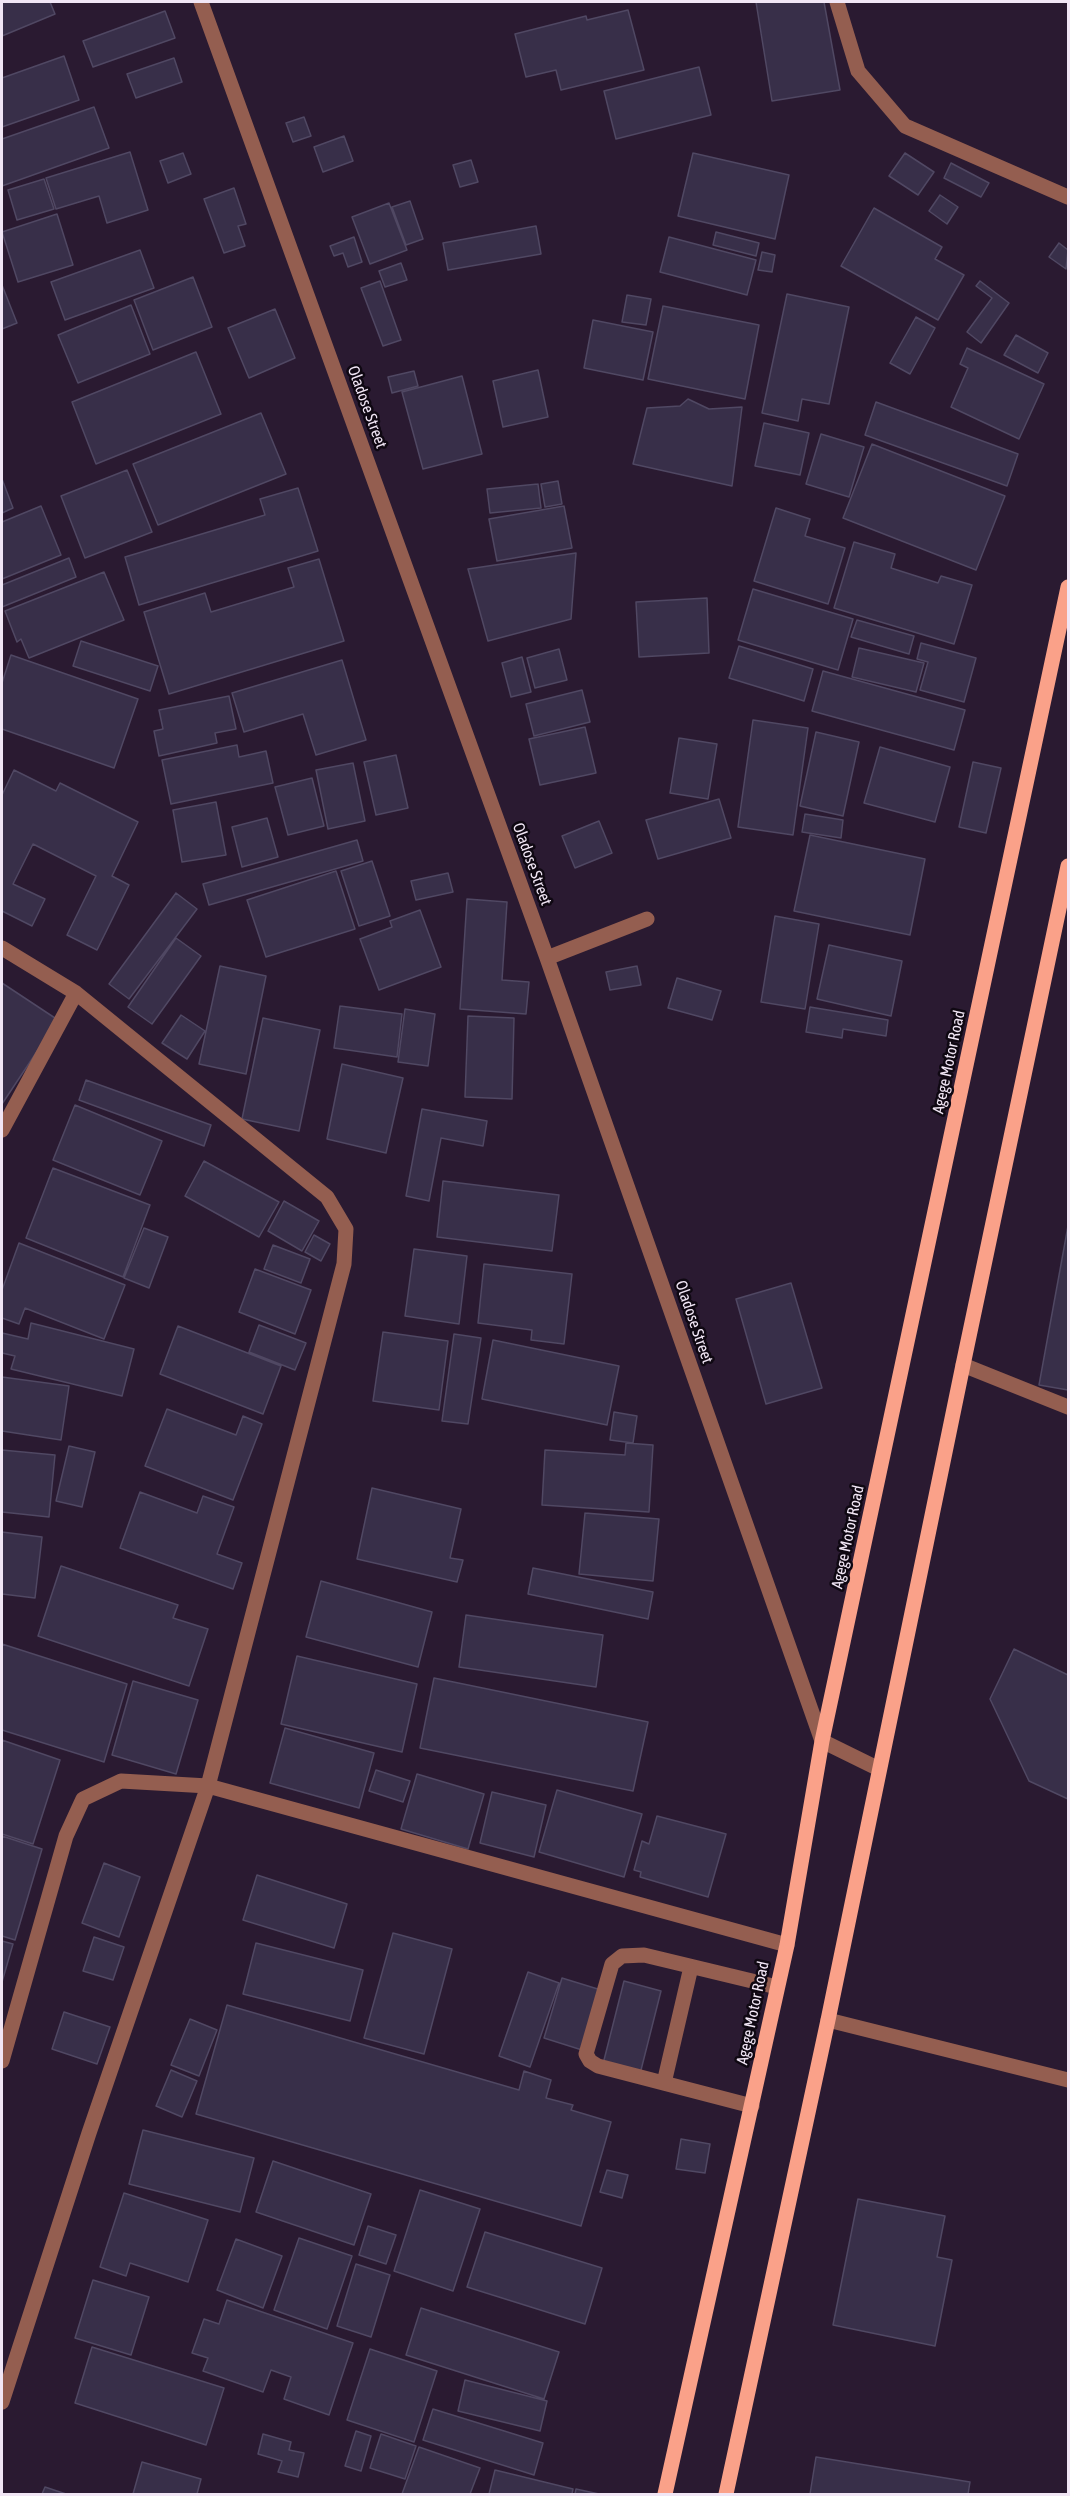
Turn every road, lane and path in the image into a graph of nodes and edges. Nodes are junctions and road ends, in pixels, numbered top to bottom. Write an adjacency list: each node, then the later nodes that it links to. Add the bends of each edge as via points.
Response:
1 (201, 2): 8 (street, Oladose Street)
2 (837, 2): 3 (street, via 858,70 905,126)
3 (1068, 197)
4 (1068, 587): 13 (main road, Agege Motor Road)
5 (1068, 875): 11 (main road)
6 (647, 919): 8 (street)
7 (2, 948): 9 (street)
8 (547, 958): 13 (street, Oladose Street)
9 (76, 993): 10 (street); 15 (street, via 327,1197 346,1229 344,1264)
10 (2, 1130)
11 (963, 1365): 12 (street); 14 (main road)
12 (1068, 1407)
13 (822, 1742): 14 (street); 16 (main road, Agege Motor Road)
14 (879, 1769): 19 (main road)
15 (208, 1786): 16 (street); 20 (street, via 121,1781 83,1799 66,1836); 24 (street)
16 (787, 1945): 18 (main road, Agege Motor Road)
17 (691, 1967): 18 (street); 22 (street); 22 (street, via 644,1955 617,1958 586,2054 598,2066)
18 (777, 1987): 23 (main road, Agege Motor Road)
19 (828, 2020): 21 (street); 26 (main road)
20 (2, 2061)
21 (1068, 2080)
22 (664, 2083): 23 (street)
23 (752, 2106): 25 (main road, Agege Motor Road)
24 (2, 2402)
25 (665, 2494)
26 (726, 2494)

